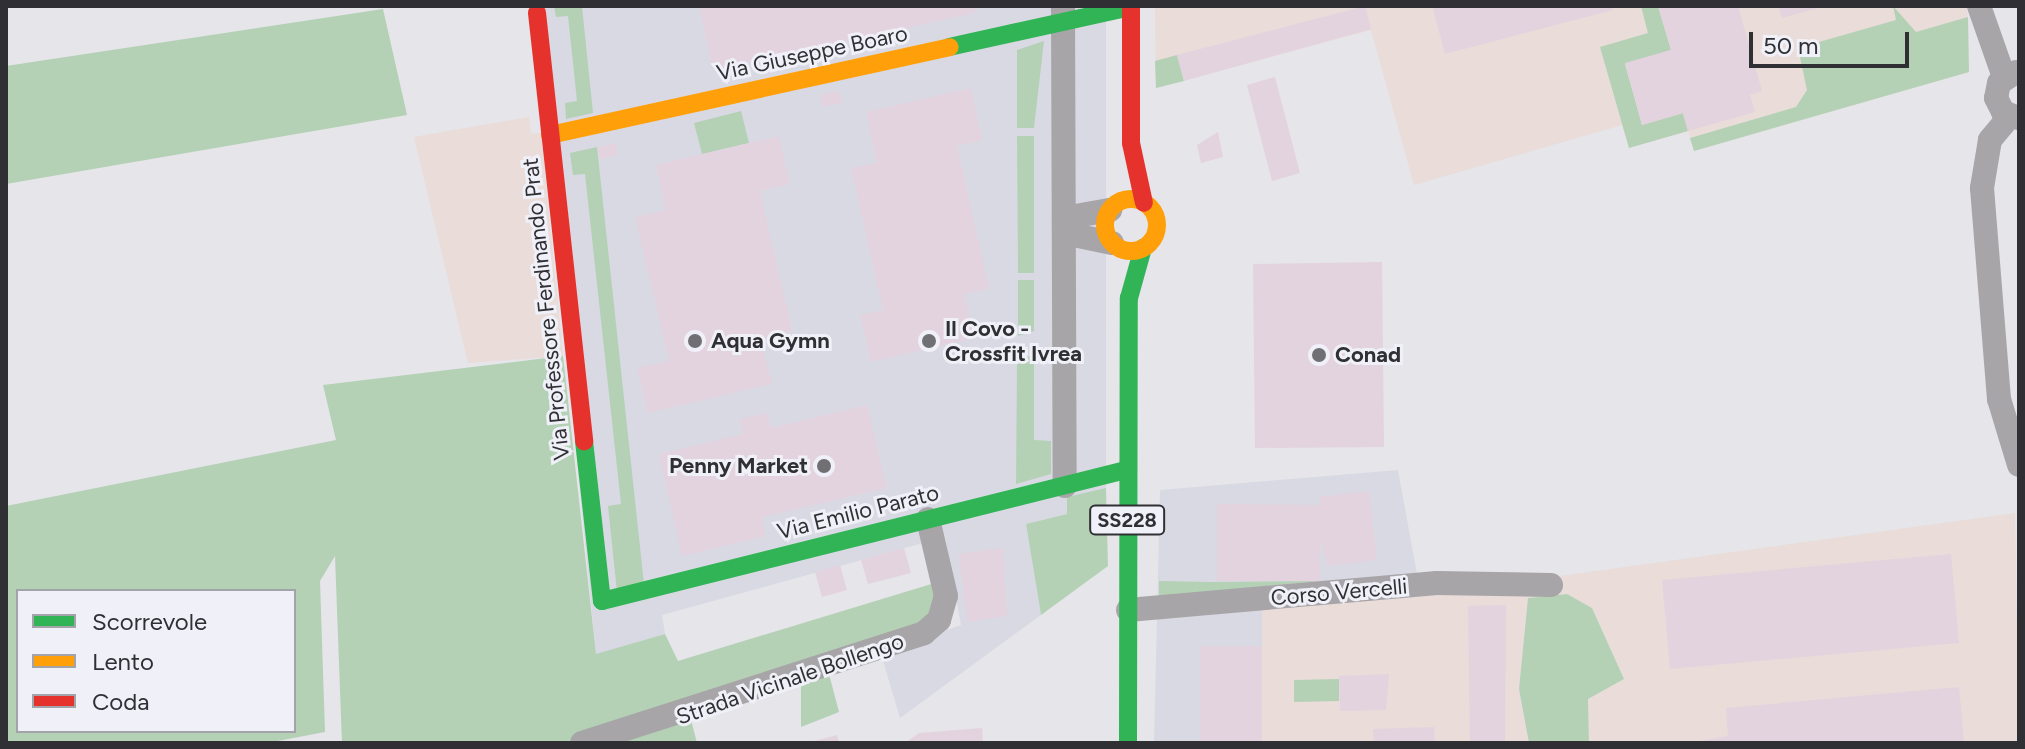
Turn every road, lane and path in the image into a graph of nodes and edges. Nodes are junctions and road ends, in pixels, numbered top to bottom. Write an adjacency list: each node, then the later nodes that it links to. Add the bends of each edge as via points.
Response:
1 (1131, 6): 4 (street, Via Giuseppe Boaro); 8 (street)
2 (1979, 6): 5 (street)
3 (537, 13): 7 (street, Via Professore Ferdinando Prat)
4 (1063, 14): 7 (street, Via Giuseppe Boaro); 11 (street)
5 (2012, 74): 6 (street, via 1996,98)
6 (2014, 117): 15 (street, via 1990,140 1982,188 1999,399)
7 (550, 135): 20 (street, Via Professore Ferdinando Prat)
8 (1131, 143): 9 (street); 10 (street)
9 (1144, 203): 10 (street); 13 (street, via 1157,222)
10 (1114, 206): 11 (street); 12 (street, via 1105,227)
11 (1064, 226): 12 (street); 17 (street)
12 (1115, 245): 13 (street); 14 (street, SS228)
13 (1143, 248): 14 (street, SS228)
14 (1129, 298): 16 (street, SS228)
15 (2019, 465)
16 (1126, 470): 17 (street, Via Emilio Parato); 21 (street, SS228)
17 (1065, 486): 18 (street, Via Emilio Parato)
18 (928, 519): 20 (street, Via Emilio Parato); 22 (street, Strada Vicinale Bollengo, via 946,596 939,620 924,633)
19 (1551, 585): 21 (street, Corso Vercelli, via 1437,583)
20 (602, 601)
21 (1128, 610): 23 (street, SS228)
22 (582, 743)
23 (1128, 743)

